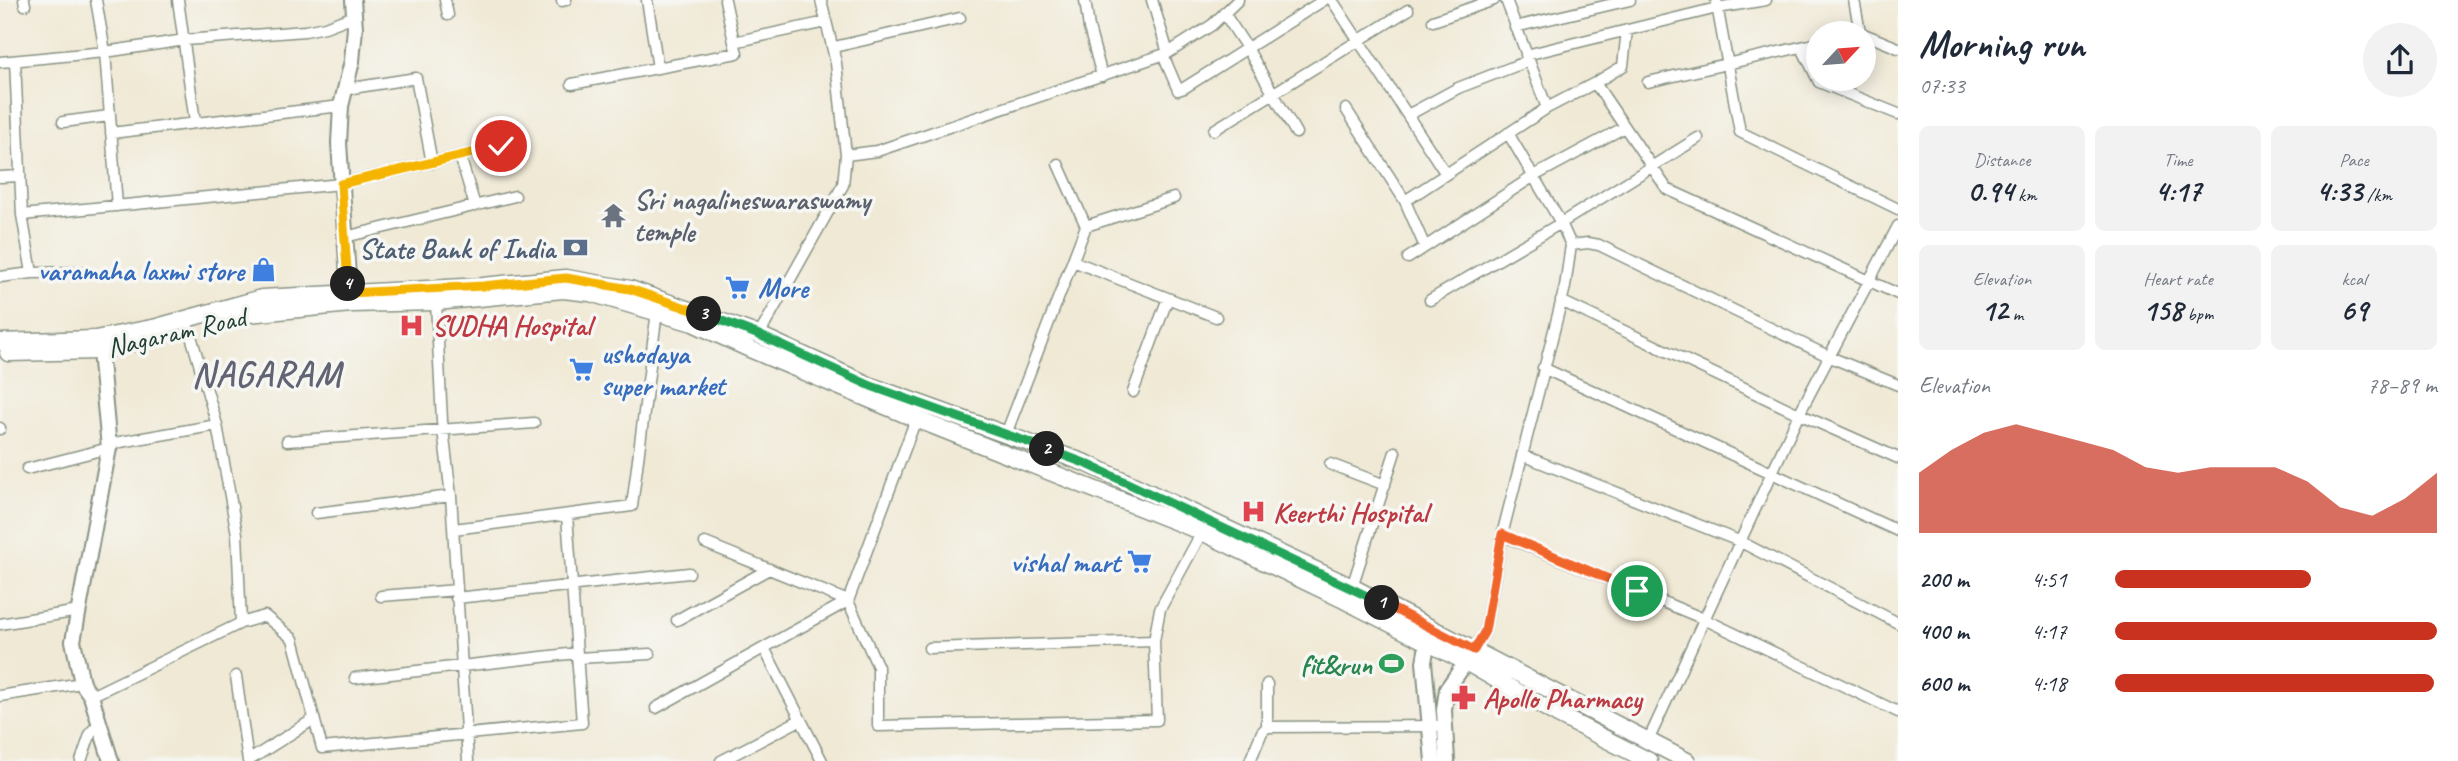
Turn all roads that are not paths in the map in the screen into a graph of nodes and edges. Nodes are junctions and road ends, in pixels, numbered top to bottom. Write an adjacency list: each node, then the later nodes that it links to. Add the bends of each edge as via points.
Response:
1 (96, 0): 38 (street)
2 (178, 0): 30 (street)
3 (353, 0): 22 (street)
4 (445, 0): 21 (street)
5 (647, 0): 44 (street)
6 (725, 0): 32 (street)
7 (821, 0): 26 (street)
8 (1085, 0): 45 (street)
9 (1152, 0): 39 (street)
10 (1238, 0): 20 (street)
11 (1324, 0): 36 (street)
12 (1332, 0): 31 (street)
13 (1494, 0): 24 (street)
14 (1506, 0): 27 (street)
15 (1630, 0): 27 (street)
16 (1766, 0): 18 (street)
17 (1854, 0): 25 (street)
18 (1717, 4): 28 (street); 43 (street)
19 (1408, 10): 31 (street)
20 (1224, 13): 36 (street); 39 (street, via 1212,26)
21 (448, 15)
22 (354, 16): 30 (street, via 305,31); 49 (street)
23 (960, 18): 34 (street)
24 (1433, 21)
25 (1858, 21)
26 (826, 22): 32 (street); 34 (street)
27 (1516, 27): 40 (street)
28 (1627, 30): 40 (street); 47 (street, via 1623,66)
29 (1876, 39): 37 (street)
30 (185, 40): 38 (street); 57 (street)
31 (1357, 40): 50 (street); 55 (street)
32 (734, 42): 44 (street, via 737,53)
33 (1806, 46): 35 (street)
34 (834, 47): 66 (street)
35 (1802, 47): 43 (street); 54 (street, via 1819,82)
36 (1247, 48): 39 (street, via 1178,90); 50 (street)
37 (1898, 48)
38 (105, 52): 41 (street); 56 (street)
39 (1166, 54): 45 (street)
40 (1527, 58): 52 (street); 55 (street)
41 (15, 61): 42 (street); 72 (street)
42 (0, 62)
43 (1727, 64): 46 (street); 81 (street, via 1740,132)
44 (658, 68): 48 (street)
45 (1102, 76): 66 (street, via 877,151)
46 (1648, 82)
47 (1595, 83): 52 (street); 59 (street)
48 (572, 84)
49 (346, 89): 51 (street); 68 (street, via 416,78)
50 (1272, 93): 60 (street); 62 (street)
51 (341, 106): 57 (street); 75 (street)
52 (1547, 108): 63 (street)
53 (1346, 109): 78 (street)
54 (1898, 114)
55 (1408, 115): 71 (street)
56 (109, 116): 58 (street); 61 (street)
57 (195, 121): 61 (street)
58 (63, 122)
59 (1625, 127): 70 (street); 73 (street)
60 (1214, 130)
61 (111, 133): 79 (street)
62 (1296, 133)
63 (1508, 133): 71 (street); 73 (street)
64 (1698, 138): 70 (street)
65 (501, 146): 67 (street)
66 (846, 155): 104 (street, via 842,185)
67 (460, 156): 68 (street); 80 (street)
68 (432, 163): 75 (street)
69 (1058, 164): 84 (street)
70 (1652, 167): 83 (street); 94 (street, via 1667,189)
71 (1446, 174): 78 (street)
72 (20, 176): 74 (street); 82 (street)
73 (1534, 176): 83 (street); 88 (street)
74 (0, 177)
75 (341, 184): 79 (street); 86 (street)
76 (516, 196): 80 (street)
77 (1174, 198): 84 (street)
78 (1405, 201): 88 (street)
79 (117, 206): 82 (street)
80 (475, 206): 86 (street)
81 (1898, 209)
82 (22, 215): 92 (street)
83 (1561, 223): 87 (street); 98 (street)
84 (1086, 226): 90 (street)
85 (1898, 226): 94 (street)
86 (345, 237): 96 (street)
87 (1571, 245): 99 (street); 108 (street, via 1599,245)
88 (1425, 247): 89 (street)
89 (1408, 258)
90 (1073, 261): 97 (street); 118 (street)
91 (82, 272): 92 (street)
92 (32, 273): 93 (street)
93 (0, 277)
94 (1868, 282): 95 (street); 108 (street)
95 (1898, 294)
96 (350, 298): 100 (main road); 103 (main road, Nagaram Road, via 227,316); 104 (main road, via 566,278 630,289); 105 (main road, Nagaram Road, via 262,298 95,339)
97 (1168, 298): 102 (street); 112 (street)
98 (1430, 300)
99 (1561, 301): 109 (street); 113 (street)
100 (436, 302): 101 (main road, via 563,290); 117 (street)
101 (657, 312): 110 (main road); 130 (street, via 632,506)
102 (1216, 317)
103 (189, 329): 106 (main road, Nagaram Road); 116 (street)
104 (759, 335): 110 (main road)
105 (0, 342)
106 (100, 351): 107 (main road, Nagaram Road); 120 (street)
107 (0, 353)
108 (1830, 357): 111 (street); 113 (street)
109 (1543, 368): 122 (street); 126 (street)
110 (845, 382): 114 (main road); 118 (main road, via 871,386)
111 (1898, 385)
112 (1133, 392)
113 (1799, 414): 123 (street); 126 (street)
114 (916, 419): 133 (main road); 143 (street)
115 (534, 423): 117 (street)
116 (217, 425): 120 (street); 147 (street, via 237,534)
117 (443, 429): 119 (street); 128 (street)
118 (1006, 434): 140 (main road, via 1087,464)
119 (287, 440)
120 (109, 446): 125 (street); 144 (street)
121 (1395, 452): 127 (street)
122 (1522, 455): 134 (street); 135 (street)
123 (1898, 458)
124 (1330, 464): 127 (street)
125 (27, 469)
126 (1771, 473): 132 (street); 135 (street)
127 (1385, 485): 140 (street)
128 (452, 496): 129 (street); 131 (street)
129 (316, 513)
130 (567, 514): 131 (street); 139 (street)
131 (454, 529): 141 (street)
132 (1898, 531)
133 (1202, 533): 150 (main road); 151 (street, via 1160,609)
134 (1502, 534): 145 (street); 156 (street, via 1485,631)
135 (1739, 541): 145 (street); 148 (street)
136 (705, 543): 137 (street)
137 (769, 569): 143 (street); 146 (street)
138 (689, 573): 139 (street)
139 (572, 586): 141 (street); 155 (street)
140 (1352, 587): 150 (main road)
141 (456, 594): 142 (street); 157 (street)
142 (382, 596)
143 (848, 601): 151 (street, via 878,667 878,726 1157,720); 152 (street)
144 (79, 611): 149 (street); 160 (street, via 73,641)
145 (1704, 619): 165 (street); 173 (street)
146 (677, 620)
147 (241, 623): 163 (street); 166 (street, via 265,616 293,639)
148 (1898, 623)
149 (0, 624)
150 (1428, 636): 156 (main road); 169 (street, via 1424,662)
151 (1154, 641): 153 (street)
152 (764, 648): 164 (street); 167 (street)
153 (929, 648)
154 (650, 654): 155 (street)
155 (577, 656): 157 (street); 172 (street, via 582,723)
156 (1470, 656): 170 (street, via 1447,689); 173 (main road); 174 (main road, via 1558,715)
157 (462, 666): 159 (street); 172 (street)
158 (236, 676): 177 (street)
159 (355, 678)
160 (82, 683): 162 (street); 163 (street)
161 (1267, 684): 171 (street)
162 (0, 696)
163 (91, 696): 168 (street)
164 (656, 708)
165 (1898, 712)
166 (314, 719): 172 (street, via 321,748); 177 (street)
167 (800, 720): 179 (street); 180 (street)
168 (100, 723): 175 (street, via 91,732); 176 (street)
169 (1429, 726): 170 (street); 171 (street); 182 (street)
170 (1445, 726): 183 (street)
171 (1267, 727): 181 (street)
172 (467, 734): 178 (street)
173 (1648, 741): 184 (main road)
174 (1641, 759)
175 (81, 761)
176 (111, 761)
177 (248, 761)
178 (468, 761)
179 (722, 761)
180 (822, 761)
181 (1250, 761)
182 (1433, 761)
183 (1447, 761)
184 (1687, 761)

